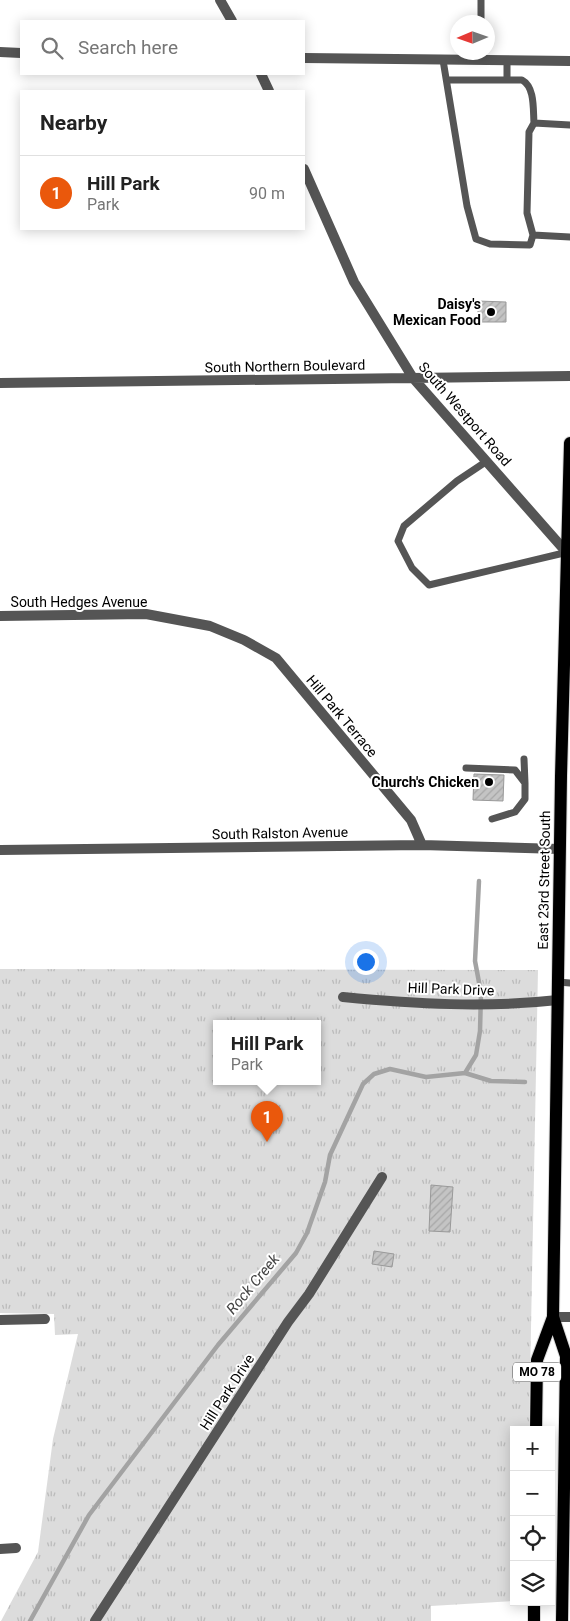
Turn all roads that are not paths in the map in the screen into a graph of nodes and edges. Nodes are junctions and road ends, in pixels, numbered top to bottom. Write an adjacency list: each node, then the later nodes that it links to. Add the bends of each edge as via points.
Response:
1 (220, 0): 4 (street)
2 (482, 0): 3 (lane)
3 (481, 15)
4 (231, 20)
5 (0, 52): 6 (street)
6 (20, 53)
7 (305, 58): 10 (street)
8 (495, 58): 11 (street)
9 (450, 59): 10 (street)
10 (443, 60): 14 (lane)
11 (507, 60): 12 (street); 15 (lane)
12 (570, 61)
13 (261, 75): 16 (street)
14 (446, 80): 15 (lane); 20 (lane, via 467,206 476,240 490,244 530,245)
15 (507, 80): 17 (lane, via 528,83)
16 (269, 90)
17 (534, 123): 18 (lane); 20 (lane, via 530,132 527,213)
18 (570, 126)
19 (305, 171): 23 (street, South Westport Road, via 354,282)
20 (533, 236): 21 (lane)
21 (570, 237)
22 (570, 376): 23 (street, South Northern Boulevard)
23 (413, 378): 24 (street, South Northern Boulevard); 26 (street, South Westport Road)
24 (0, 383)
25 (570, 443): 27 (main road, East 23rd Street South / MO 78)
26 (487, 461): 29 (street, South Westport Road); 29 (lane, via 457,481 404,526 398,541 412,568 429,585)
27 (570, 468): 28 (main road, East 23rd Street South / MO 78)
28 (569, 502): 29 (main road, East 23rd Street South / MO 78)
29 (569, 555): 34 (main road, East 23rd Street South / MO 78)
30 (0, 616): 31 (street, South Hedges Avenue, via 146,614)
31 (217, 629): 37 (street, Hill Park Terrace, via 276,658 411,820)
32 (524, 759): 35 (lane)
33 (466, 768): 35 (lane, via 515,770)
34 (566, 776): 38 (main road, East 23rd Street South / MO 78)
35 (525, 783): 36 (lane, via 525,799 515,812)
36 (492, 819)
37 (422, 845): 38 (street, South Ralston Avenue); 39 (street, South Ralston Avenue)
38 (560, 849): 40 (main road, East 23rd Street South / MO 78)
39 (0, 850)
40 (565, 886): 41 (main road, East 23rd Street South / MO 78)
41 (564, 983): 43 (main road, East 23rd Street South / MO 78)
42 (343, 997): 43 (street, Hill Park Drive, via 473,1005)
43 (558, 1000): 45 (main road, East 23rd Street South / MO 78)
44 (382, 1177): 53 (street, Hill Park Drive)
45 (553, 1317): 46 (street); 49 (main road, East 23rd Street South / MO 78, via 537,1360); 55 (main road, East 23rd Street South / MO 78, via 566,1356)
46 (570, 1317)
47 (45, 1319): 48 (street)
48 (0, 1320)
49 (536, 1426)
50 (16, 1548): 51 (street)
51 (0, 1549)
52 (534, 1606): 54 (main road)
53 (95, 1621)
54 (534, 1621)
55 (562, 1621)

